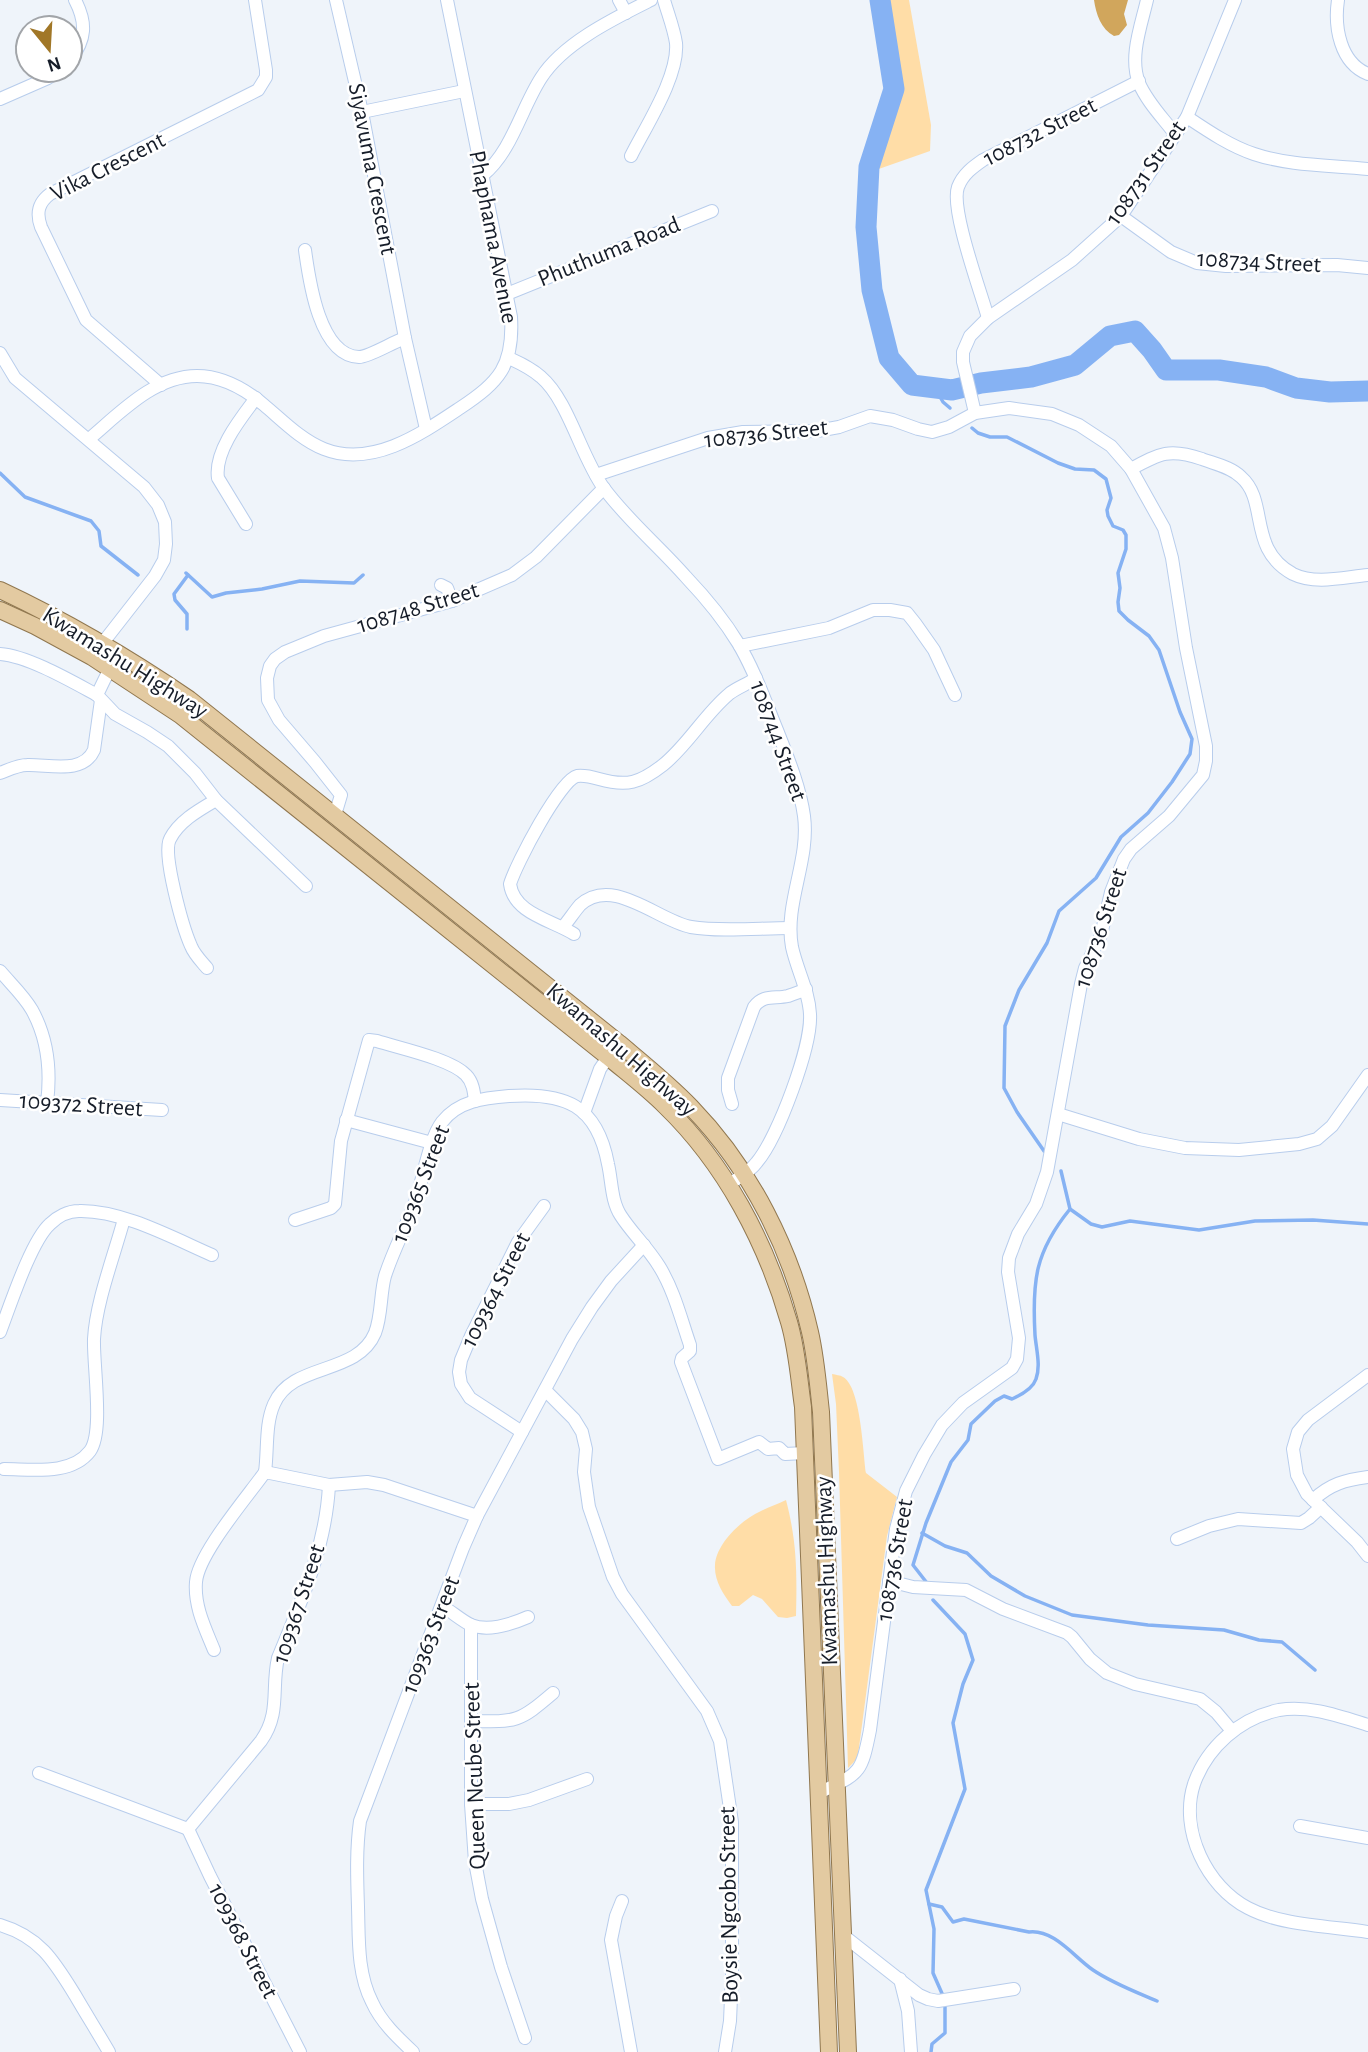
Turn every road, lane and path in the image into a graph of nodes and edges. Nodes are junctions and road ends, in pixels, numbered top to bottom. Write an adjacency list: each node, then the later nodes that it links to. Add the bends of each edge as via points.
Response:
1 (255, 0): 31 (street, Vika Crescent, via 266,71 258,90 50,194 37,211 86,320)
2 (336, 0): 16 (street, Siyavuma Crescent)
3 (446, 0): 14 (street, Phaphama Avenue)
4 (619, 0): 10 (street)
5 (651, 0): 10 (street)
6 (664, 0): 19 (street, via 676,41 675,62)
7 (1147, 0): 12 (street, via 1136,51)
8 (1235, 0): 17 (street, 108731 Street)
9 (1338, 0): 11 (street, via 1342,48 1352,64)
10 (626, 13): 21 (street, via 571,47 547,69 502,154)
11 (1368, 74)
12 (1139, 81): 18 (street); 27 (street, 108732 Street, via 983,159 962,178 956,195 958,218)
13 (34, 84): 15 (street)
14 (464, 91): 16 (street); 21 (street, Phaphama Avenue)
15 (0, 99)
16 (362, 112): 28 (street, Siyavuma Crescent)
17 (1187, 117): 18 (street, 108731 Street); 20 (street, via 1256,155)
18 (1175, 134): 23 (street, 108731 Street)
19 (631, 156)
20 (1368, 169)
21 (483, 175): 26 (street, Phaphama Avenue)
22 (712, 211): 26 (street, Phuthuma Road)
23 (1121, 216): 25 (street, 108734 Street, via 1171,252 1198,263); 27 (street, 108731 Street, via 1072,260)
24 (305, 250): 28 (street, via 317,310 333,343 360,357)
25 (1368, 268)
26 (507, 294): 30 (street, Phaphama Avenue, via 512,330)
27 (989, 318): 33 (street, 108731 Street, via 970,336 963,352)
28 (405, 338): 34 (street, Siyavuma Crescent)
29 (0, 353): 35 (street, via 15,378)
30 (509, 358): 34 (street, Phaphama Avenue, via 480,395); 37 (street, 108744 Street, via 530,368 552,390)
31 (161, 385): 32 (street, Phaphama Avenue, via 199,376 224,380); 35 (street, Phaphama Avenue)
32 (256, 398): 34 (street, Phaphama Avenue, via 296,432 340,454 376,453); 39 (street, via 228,440 217,472)
33 (975, 413): 36 (street, 108736 Street, via 1009,408 1052,414 1097,436); 37 (street, 108736 Street, via 932,432 870,416 817,431 727,434)
34 (426, 429)
35 (89, 439): 45 (street, via 144,487 165,522 164,560)
36 (1131, 469): 40 (street, via 1176,452 1222,466 1247,482 1265,544 1285,568 1312,579); 70 (street, 108736 Street, via 1168,540 1206,761 1203,775 1168,816 1131,849 1117,874 1105,923 1081,984)
37 (596, 475): 38 (street, 108744 Street)
38 (604, 488): 43 (street, 108748 Street, via 522,568); 46 (street, 108744 Street, via 686,576)
39 (246, 524)
40 (1368, 575)
41 (441, 586): 43 (street, via 447,588)
42 (0, 590): 45 (main road, Kwamashu Highway)
43 (452, 601): 55 (street, 108748 Street, via 324,636 285,652 270,666 268,701 341,795)
44 (0, 610): 48 (main road, Kwamashu Highway)
45 (102, 643): 48 (street); 55 (main road, Kwamashu Highway, via 189,699)
46 (740, 646): 50 (street, 108744 Street); 51 (street, via 829,628 873,610 907,613 934,650)
47 (0, 654): 52 (street, via 59,674)
48 (92, 657): 49 (main road, Kwamashu Highway)
49 (110, 668): 52 (street); 62 (main road, Kwamashu Highway, via 180,715)
50 (756, 678): 57 (street, 108744 Street, via 787,755 804,814 805,844); 57 (street, via 729,694 680,750 644,778 623,784 578,776 566,783 510,884 523,907 569,931 580,906 601,895 621,898 689,927)
51 (955, 695)
52 (99, 697): 53 (street, via 94,750 85,761 70,766 24,765); 54 (street, via 115,714 168,746)
53 (0, 773)
54 (216, 800): 56 (street); 58 (street, via 188,818 168,847 191,947)
55 (335, 815): 61 (main road, Kwamashu Highway)
56 (306, 886)
57 (790, 928): 60 (street, 108744 Street)
58 (207, 968)
59 (0, 971): 66 (street, via 27,1003 40,1030 50,1073)
60 (806, 989): 67 (street, via 764,998 754,1006 728,1078); 73 (street, 108744 Street, via 810,1017 805,1051 769,1144)
61 (619, 1043): 62 (street); 73 (main road, Kwamashu Highway, via 692,1109)
62 (608, 1057): 69 (street); 74 (main road, Kwamashu Highway, via 666,1107)
63 (1368, 1075): 70 (street, via 1332,1126 1317,1139 1299,1144 1239,1150 1185,1148)
64 (0, 1100): 66 (street, 109372 Street)
65 (475, 1101): 69 (street, 109365 Street, via 545,1095); 71 (street, via 472,1083 463,1072 372,1040); 72 (street, 109365 Street, via 449,1115)
66 (47, 1102): 68 (street, 109372 Street)
67 (732, 1104)
68 (162, 1110)
69 (584, 1113): 78 (street, via 601,1138 615,1204)
70 (1058, 1114): 93 (street, 108736 Street, via 1042,1188 1009,1258 1019,1338 1017,1359 1003,1376 953,1413 924,1455 900,1511)
71 (346, 1120): 72 (street); 77 (street, via 335,1204)
72 (432, 1143): 86 (street, 109365 Street, via 419,1191 385,1276 374,1333 364,1349 350,1359 296,1380 281,1393 269,1418)
73 (744, 1175): 74 (street, 108744 Street); 104 (main road, Kwamashu Highway, via 780,1240 804,1308 817,1365)
74 (729, 1185): 84 (main road, Kwamashu Highway, via 770,1264 790,1324)
75 (544, 1206): 83 (street, 109364 Street, via 517,1242 471,1336 459,1372 470,1398)
76 (124, 1219): 79 (street); 80 (street, via 77,1211 49,1225 33,1251); 85 (street, via 94,1339 97,1407 92,1447 70,1466)
77 (295, 1220)
78 (644, 1245): 82 (street, 109363 Street, via 592,1307); 84 (street, via 666,1279 691,1345 681,1362 718,1459 759,1442 785,1454)
79 (212, 1255)
80 (0, 1332)
81 (1368, 1375): 89 (street, via 1298,1432 1294,1464 1300,1483)
82 (546, 1391): 83 (street, 109363 Street); 121 (street, Boysie Ngcobo Street, via 582,1432 585,1491 613,1577 707,1711 720,1741 732,1822 732,1974)
83 (522, 1432): 90 (street, 109363 Street)
84 (805, 1453): 105 (main road, Kwamashu Highway)
85 (4, 1469)
86 (265, 1472): 88 (street); 97 (street, via 197,1574 201,1620)
87 (1368, 1477): 89 (street, via 1326,1488)
88 (329, 1485): 90 (street, via 384,1485); 108 (street, 109367 Street, via 313,1574 278,1658 270,1724)
89 (1317, 1504): 91 (street, via 1310,1518 1301,1523 1238,1519); 92 (street)
90 (477, 1516): 94 (street, 109363 Street)
91 (1177, 1539)
92 (1368, 1556)
93 (889, 1581): 101 (street, via 966,1590 1067,1633 1098,1667 1115,1678 1200,1699); 104 (street, 108736 Street, via 863,1762 856,1773)
94 (442, 1606): 96 (street); 119 (street, 109363 Street, via 360,1821 357,1842 363,1979 371,2002)
95 (528, 1617): 96 (street, via 502,1626)
96 (471, 1625): 99 (street, Queen Ncube Street)
97 (214, 1650)
98 (553, 1693): 99 (street, via 517,1719)
99 (472, 1721): 106 (street, Queen Ncube Street)
100 (1368, 1725): 101 (street, via 1300,1709 1263,1714)
101 (1232, 1731): 112 (street, via 1218,1744 1194,1785 1194,1837 1207,1871 1231,1897 1262,1915)
102 (39, 1773): 108 (street)
103 (587, 1779): 106 (street, via 529,1800)
104 (836, 1784): 105 (street, 108736 Street); 113 (main road, Kwamashu Highway)
105 (818, 1793): 122 (main road, Kwamashu Highway)
106 (471, 1804): 116 (street, Queen Ncube Street, via 482,1899)
107 (1300, 1826): 109 (street)
108 (188, 1829): 118 (street, 109368 Street)
109 (1368, 1838)
110 (622, 1900): 120 (street, via 611,1940)
111 (0, 1925): 117 (street, via 15,1929 46,1951)
112 (1368, 1932)
113 (844, 1936): 114 (street); 123 (main road, Kwamashu Highway)
114 (900, 1979): 115 (street, via 919,1995 938,2001); 124 (street)
115 (1014, 1989)
116 (525, 2038)
117 (110, 2052)
118 (300, 2052)
119 (413, 2052)
120 (631, 2052)
121 (725, 2052)
122 (829, 2052)
123 (848, 2052)
124 (911, 2052)

